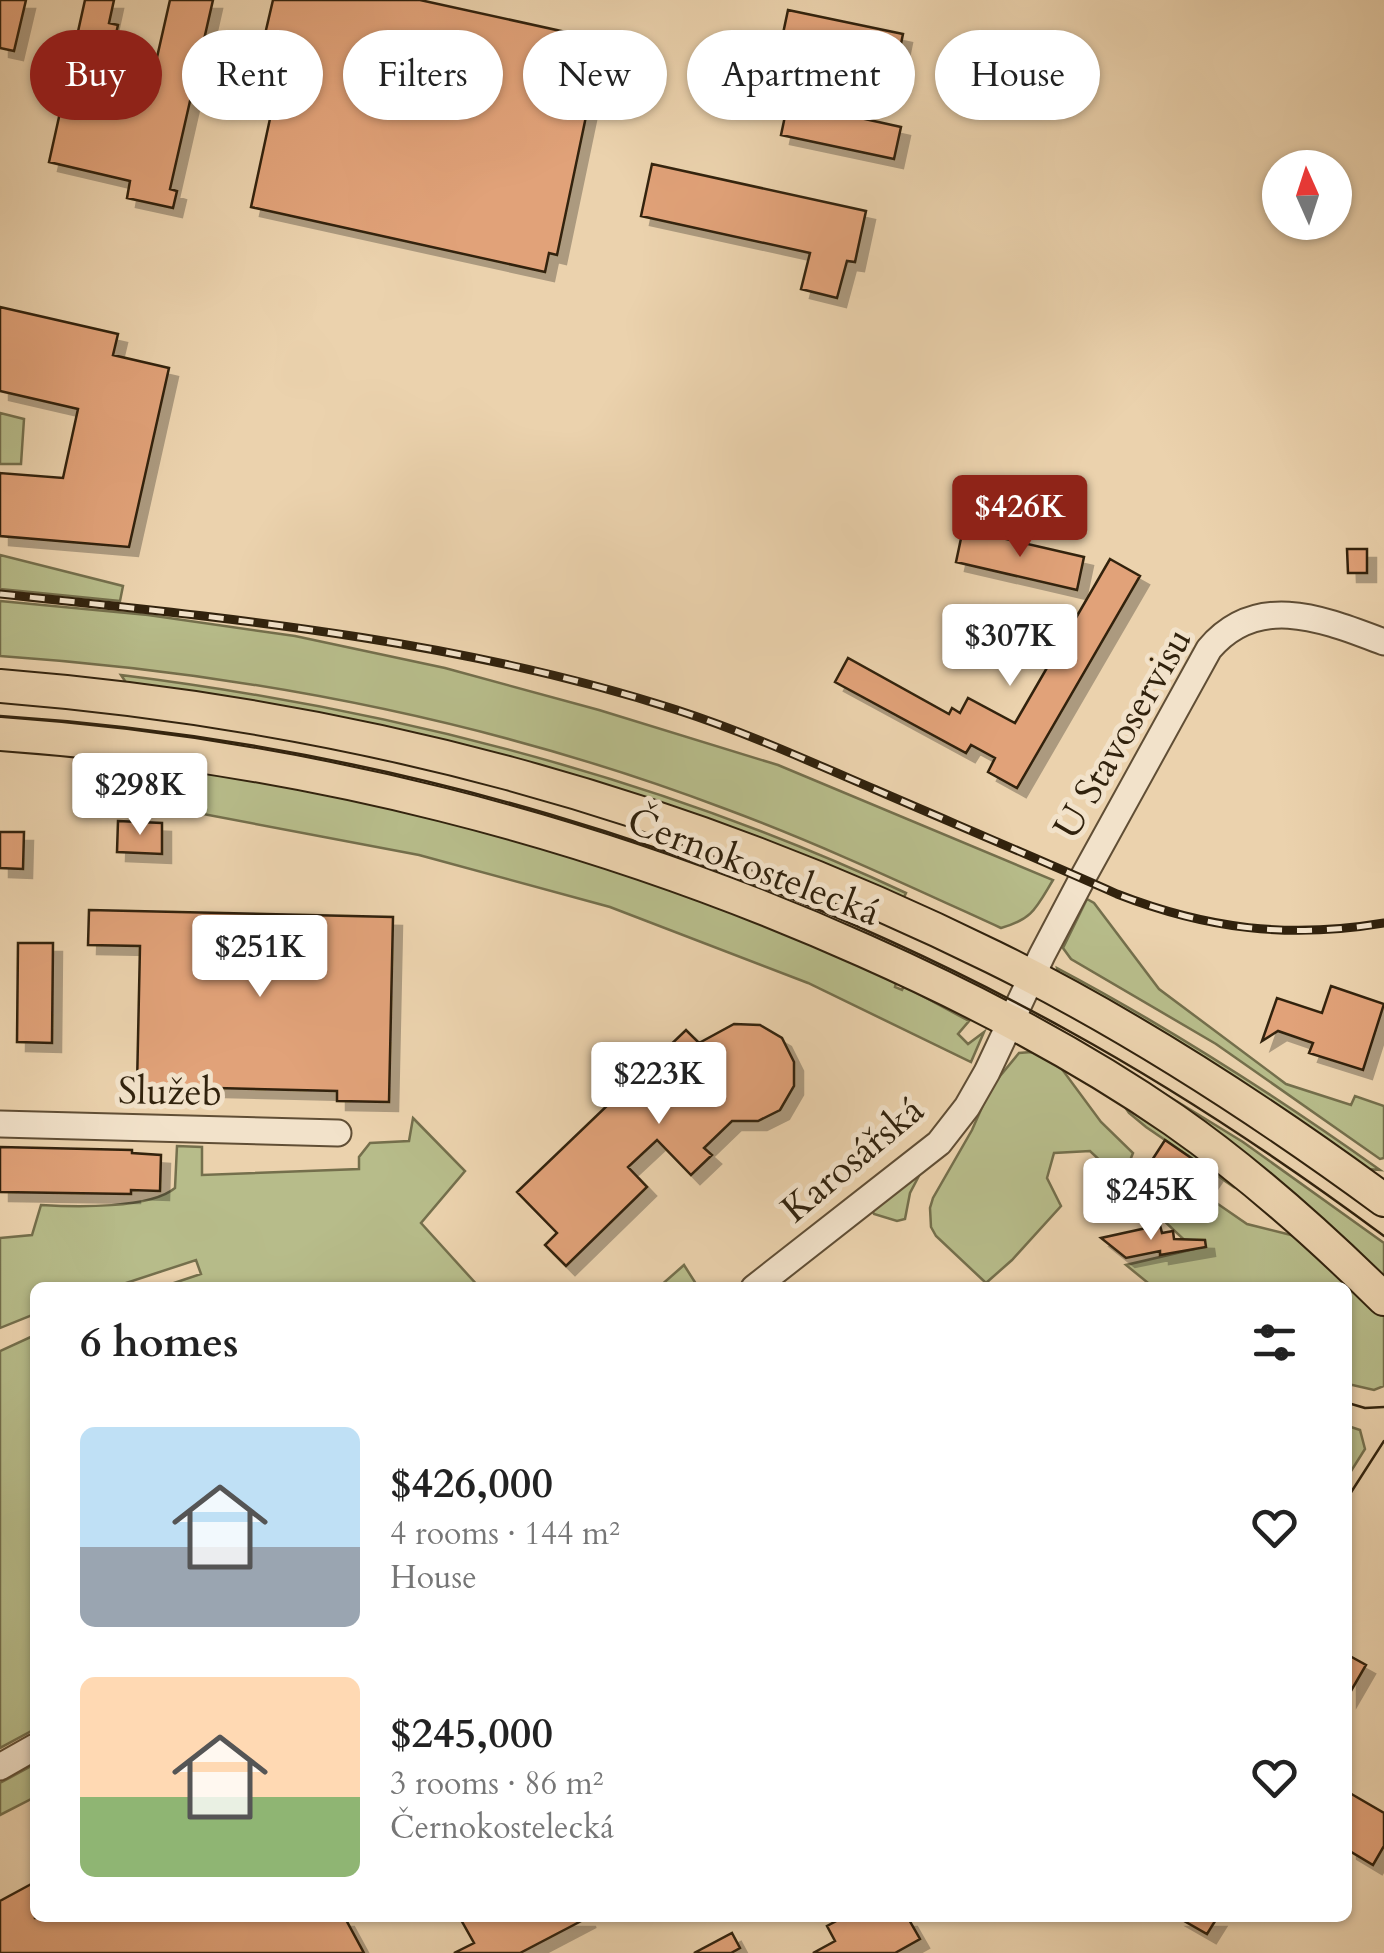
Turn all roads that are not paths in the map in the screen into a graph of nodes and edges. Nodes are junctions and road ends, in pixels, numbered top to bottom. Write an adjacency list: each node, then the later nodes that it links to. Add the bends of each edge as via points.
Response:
1 (1384, 642): 4 (street, U Stavoservisu, via 1290,614 1250,619 1221,635)
2 (0, 686): 4 (main road, Černokostelecká, via 232,712 498,768 625,806 828,881)
3 (0, 734): 5 (main road, Černokostelecká, via 253,764 512,823 780,914)
4 (1031, 978): 5 (street, U Stavoservisu); 8 (main road, Černokostelecká, via 1238,1098)
5 (1011, 1022): 9 (street, Karosářská, via 967,1107 939,1143); 10 (main road, Černokostelecká, via 1207,1144 1311,1228)
6 (0, 1124): 7 (street, Služeb)
7 (338, 1132)
8 (1384, 1200)
9 (762, 1282)
10 (1384, 1299)
11 (30, 1751): 12 (street)
12 (0, 1767)

